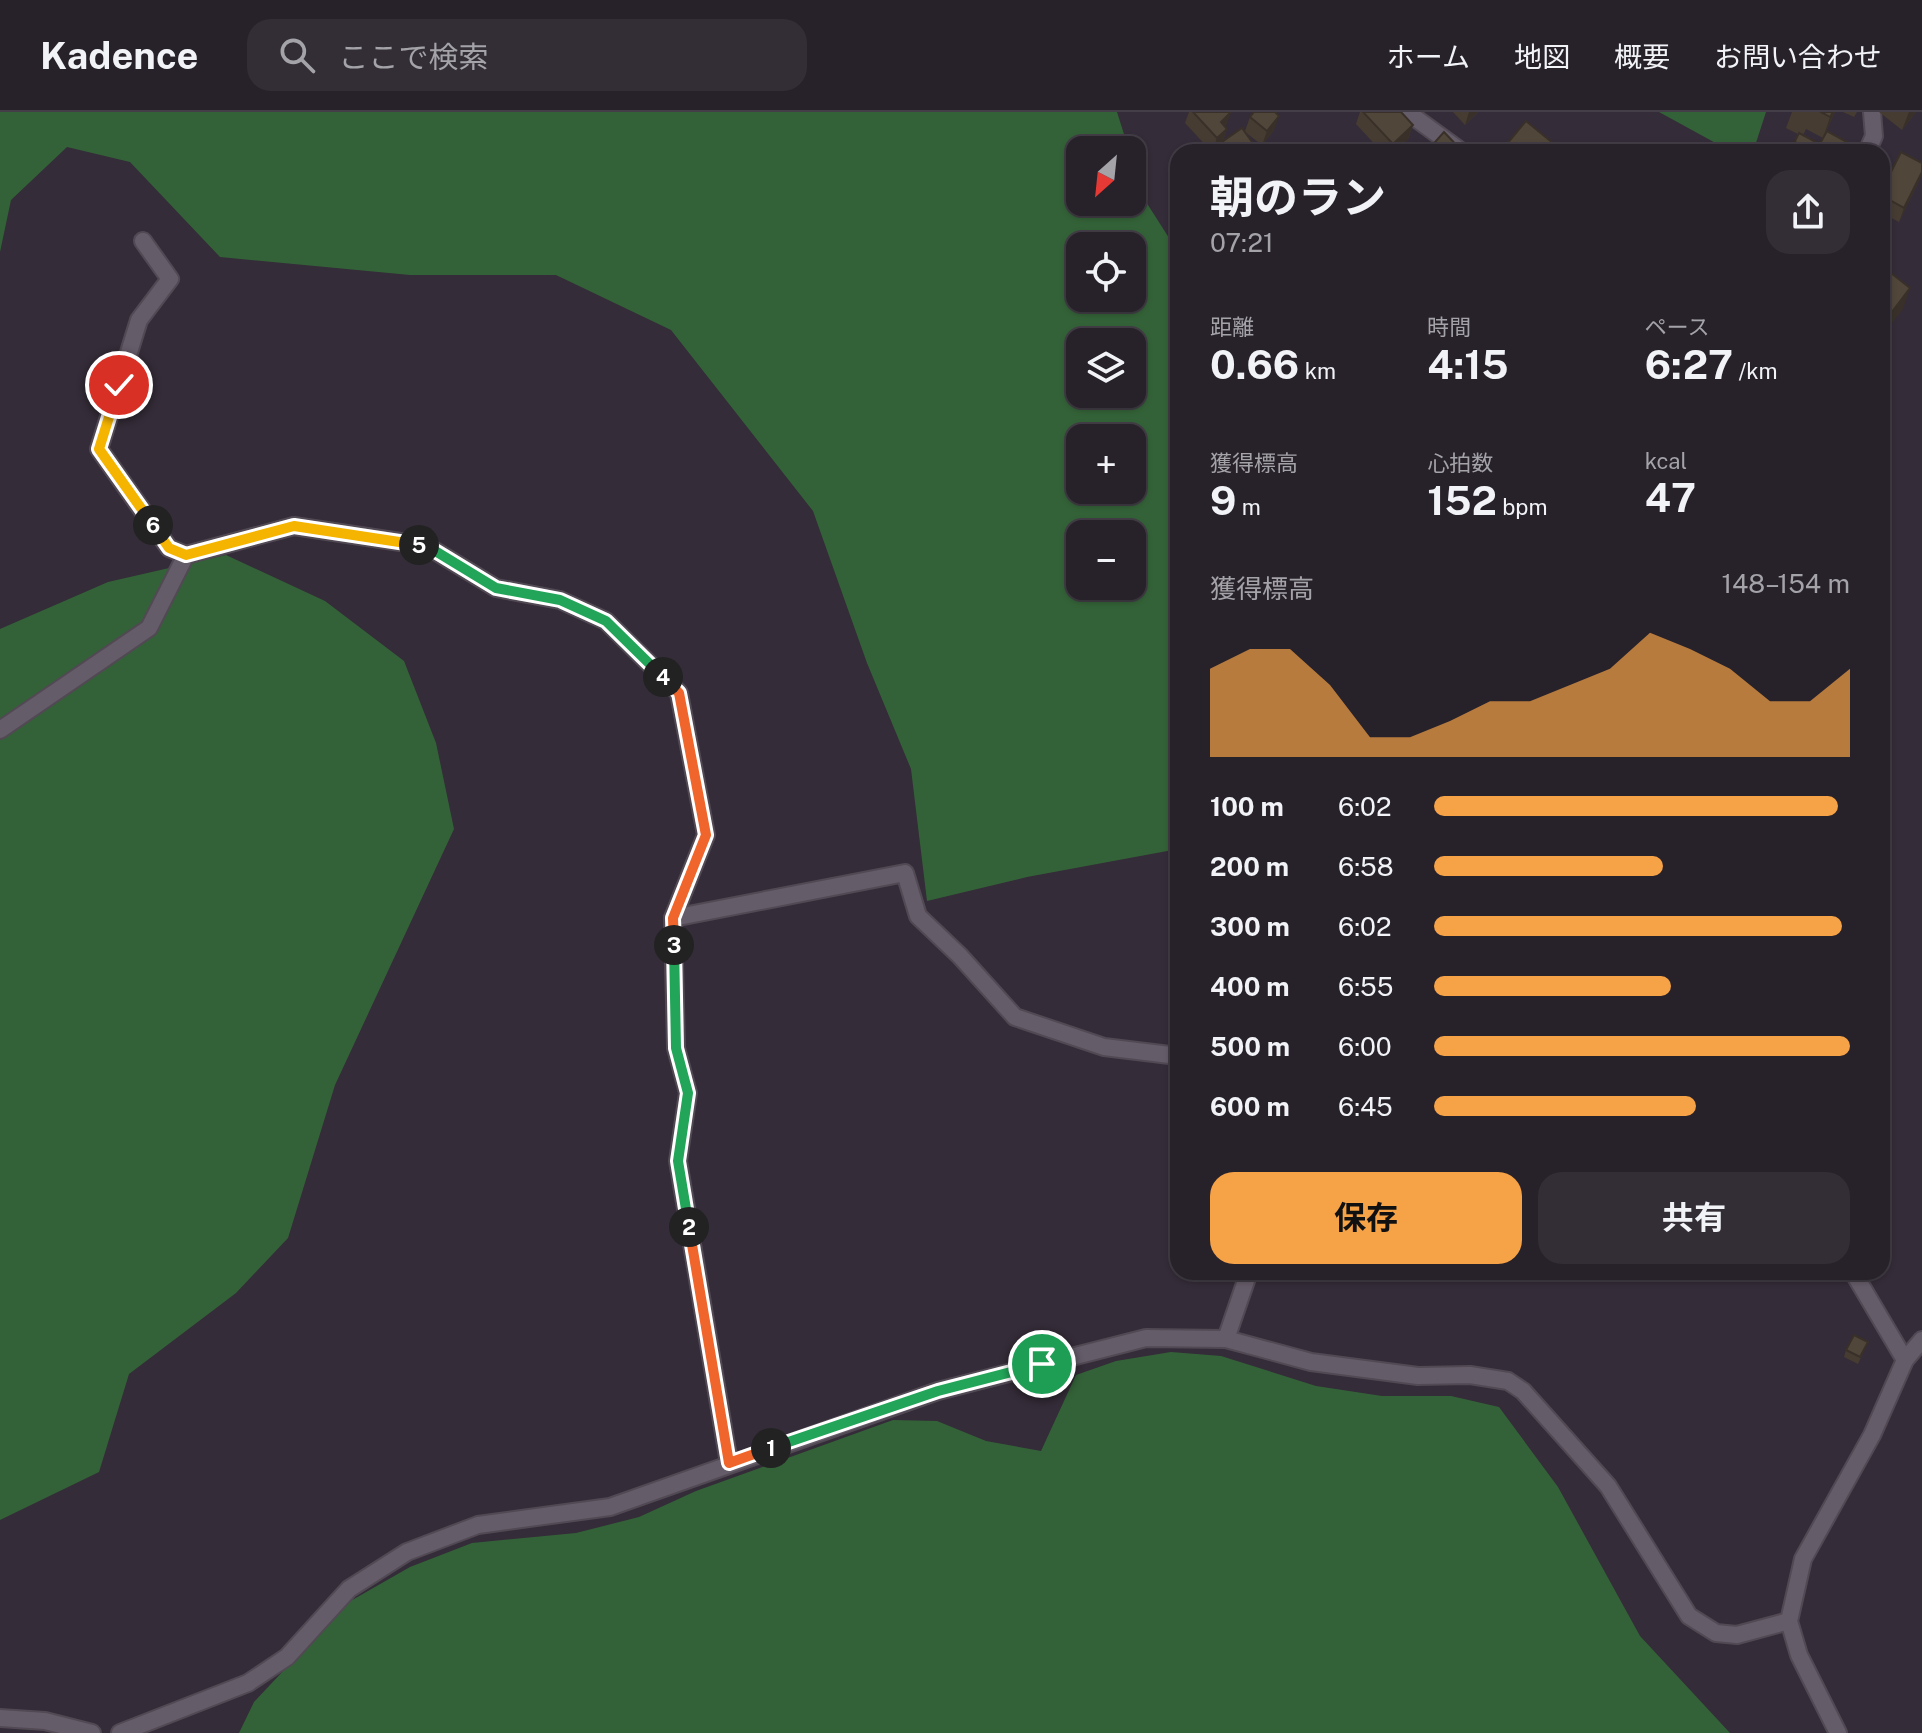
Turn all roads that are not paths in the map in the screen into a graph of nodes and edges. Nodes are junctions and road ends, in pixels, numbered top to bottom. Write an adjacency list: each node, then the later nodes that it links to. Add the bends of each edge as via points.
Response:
1 (1407, 112): 3 (street)
2 (1872, 112): 4 (street)
3 (1451, 144)
4 (1870, 144)
5 (143, 241): 6 (street, via 170,279 139,320 99,449 169,548)
6 (186, 555): 7 (street, via 149,628); 8 (street, via 294,526 427,546 496,588 560,600 606,621 679,693 706,835)
7 (0, 730)
8 (673, 918): 9 (street, via 905,873 918,916 1015,1017 1104,1047); 15 (street, via 676,1048 688,1093 678,1161)
9 (1170, 1055)
10 (1246, 1280): 12 (street)
11 (1858, 1280): 14 (street)
12 (1226, 1339): 15 (street, via 1131,1341 938,1391); 16 (street, via 1311,1362 1508,1381 1608,1486 1689,1616 1716,1633 1737,1635)
13 (1922, 1340): 14 (street)
14 (1905, 1360): 16 (street, via 1872,1435 1803,1559)
15 (729, 1463): 19 (street, via 610,1507 478,1525 407,1552 349,1589 287,1657 248,1683)
16 (1789, 1621): 20 (street, via 1799,1655)
17 (0, 1718): 18 (street, via 45,1721)
18 (92, 1733)
19 (120, 1733)
20 (1838, 1733)

